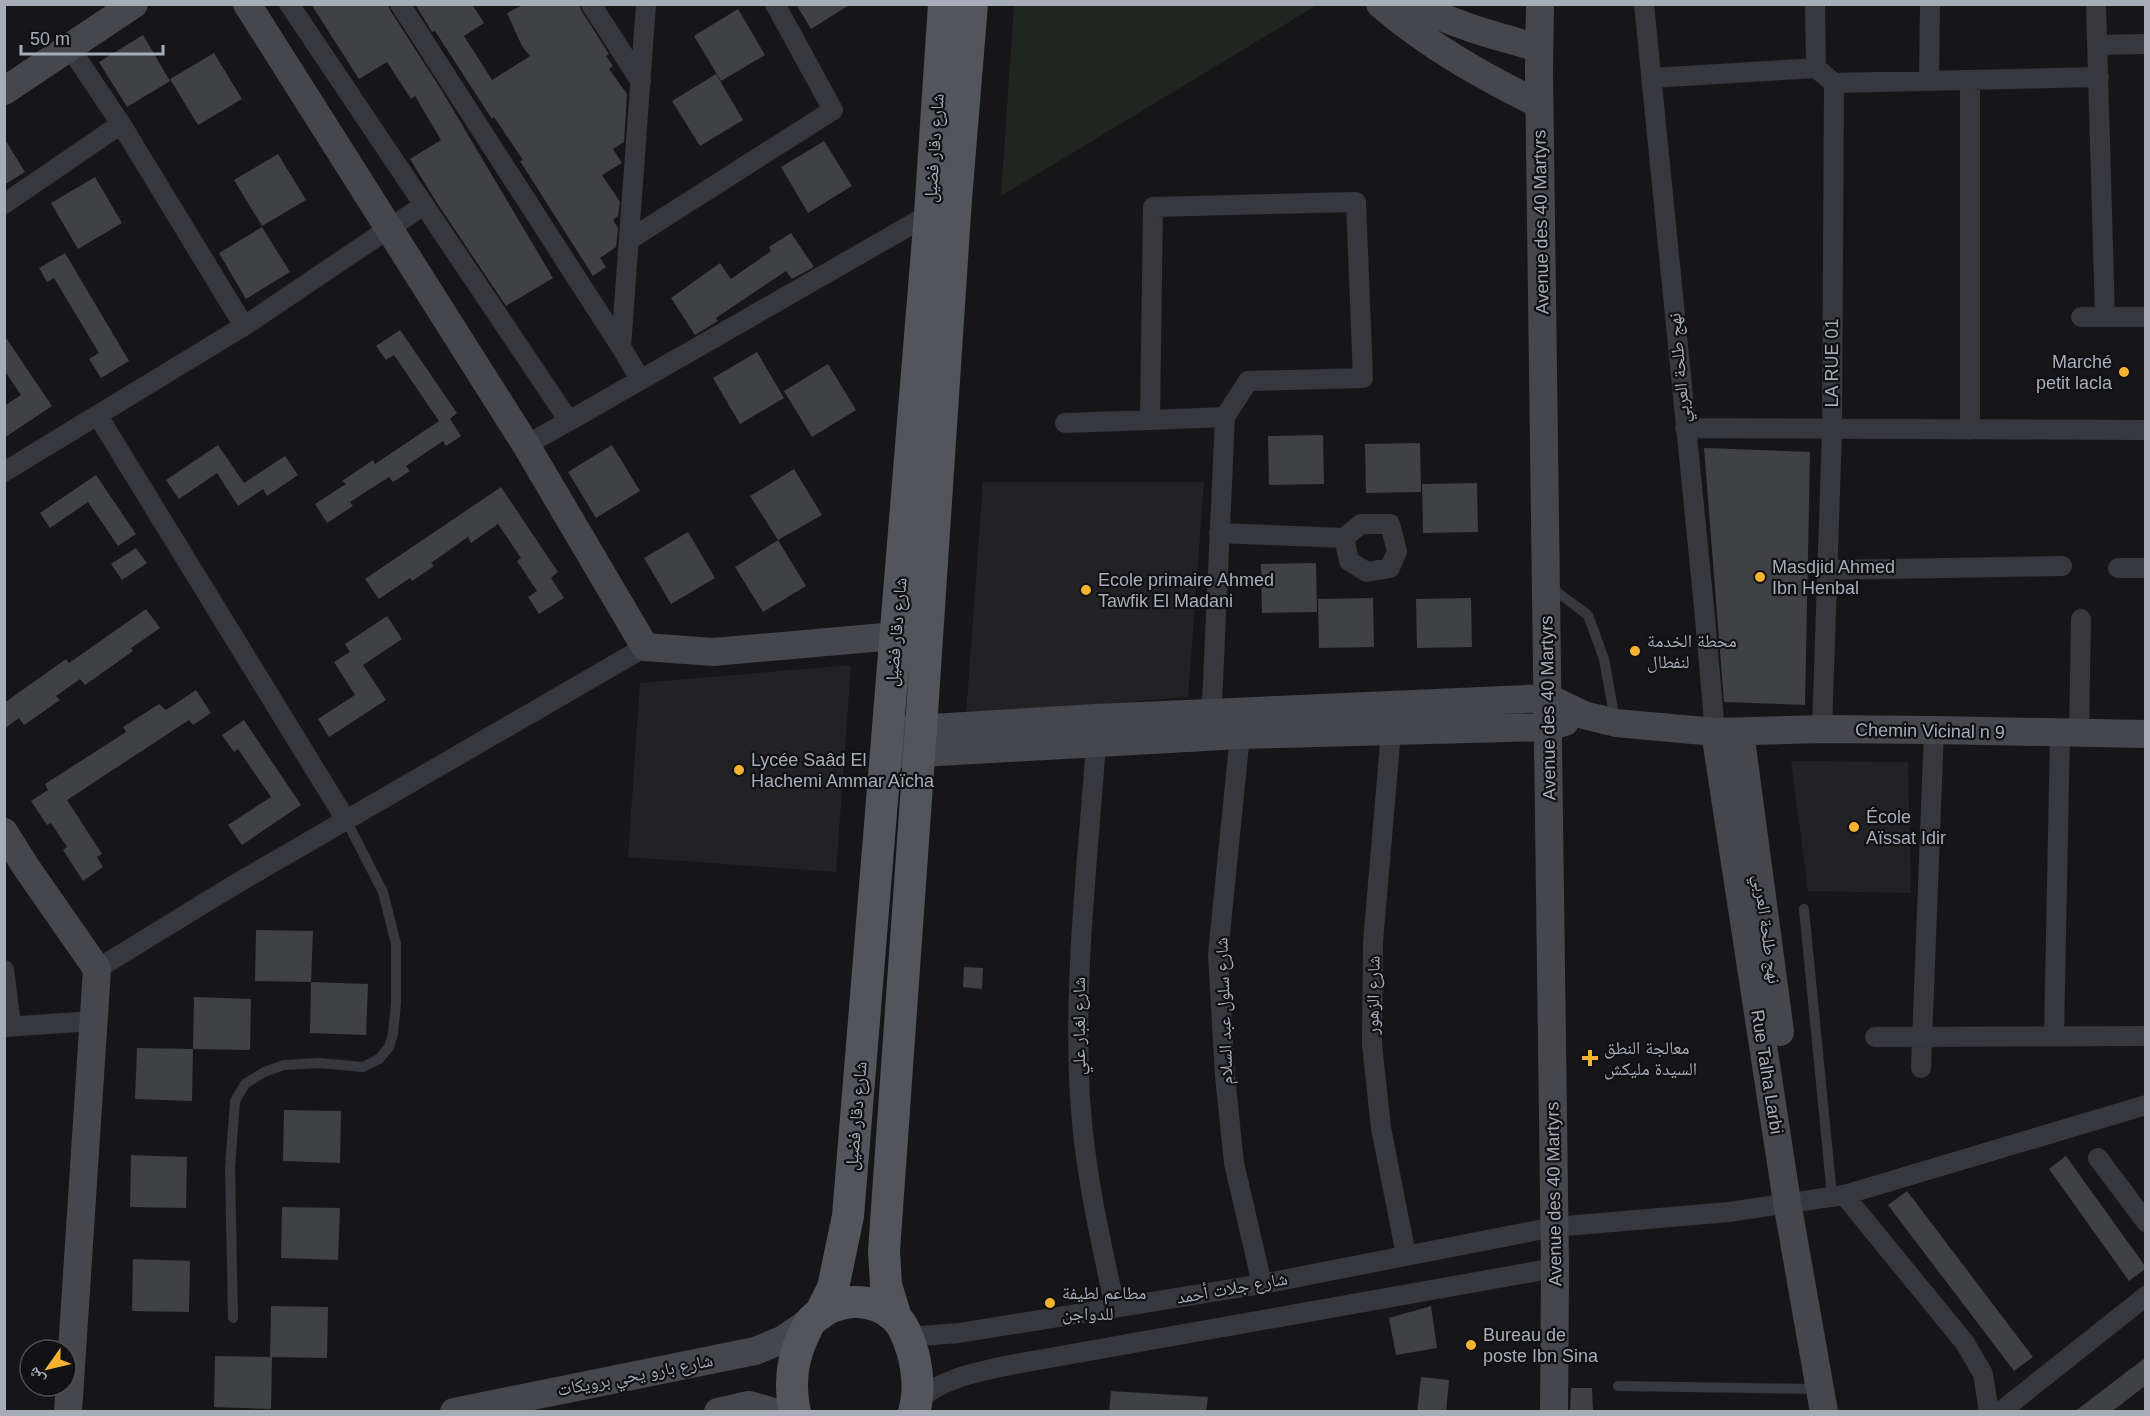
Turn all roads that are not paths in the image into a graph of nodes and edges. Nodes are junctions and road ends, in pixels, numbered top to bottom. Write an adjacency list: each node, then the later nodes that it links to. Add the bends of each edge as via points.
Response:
1 (134, 4): 19 (street)
2 (247, 4): 34 (street)
3 (289, 4): 32 (street)
4 (400, 4): 40 (street)
5 (591, 4): 26 (street)
6 (646, 4): 26 (street)
7 (774, 4): 35 (street, via 833,110)
8 (944, 4): 33 (main road, شارع دقار فضيل)
9 (972, 4): 33 (main road, شارع دقار فضيل)
10 (1380, 4): 29 (street, via 1442,52)
11 (1540, 4): 20 (street, Avenue des 40 Martyrs)
12 (1644, 4): 23 (street, نهج طلحة العربي)
13 (1815, 4): 21 (street)
14 (1930, 4): 25 (street)
15 (2096, 4): 18 (street)
16 (1429, 9): 20 (street, via 1466,28)
17 (2145, 44): 18 (street)
18 (2097, 45): 22 (street)
19 (70, 48): 28 (street); 30 (street)
20 (1539, 48): 29 (street, Avenue des 40 Martyrs)
21 (1816, 68): 23 (street); 27 (street)
22 (2099, 77): 24 (street); 37 (street)
23 (1652, 78): 47 (street, نهج طلحة العربي)
24 (1970, 80): 25 (street); 49 (street)
25 (1929, 81): 27 (street)
26 (641, 82): 35 (street)
27 (1834, 83): 48 (street, LA RUE 01)
28 (4, 91)
29 (1539, 104): 59 (street, Avenue des 40 Martyrs)
30 (122, 124): 31 (street); 39 (street)
31 (4, 204)
32 (424, 205): 34 (street); 45 (street)
33 (943, 206): 41 (street); 61 (main road, شارع دقار فضيل); 75 (main road, شارع دقار فضيل)
34 (389, 229): 39 (street); 51 (street)
35 (629, 240): 40 (street)
36 (2081, 317): 37 (street)
37 (2105, 317): 38 (street)
38 (2145, 317)
39 (244, 326): 42 (street)
40 (621, 347): 41 (street)
41 (640, 379): 45 (street)
42 (98, 416): 52 (street); 78 (street)
43 (1225, 417): 44 (street); 44 (street, via 1248,381 1363,378 1356,202 1153,207); 53 (street)
44 (1150, 420): 46 (street)
45 (569, 421): 51 (street)
46 (1065, 423)
47 (1685, 428): 48 (street); 71 (street, نهج طلحة العربي, via 1704,607)
48 (1832, 429): 49 (street); 58 (street, LA RUE 01)
49 (1970, 430): 50 (street)
50 (2145, 430)
51 (526, 444): 62 (street)
52 (4, 472)
53 (1219, 533): 54 (street); 66 (street)
54 (1344, 538)
55 (2062, 566): 58 (street)
56 (2118, 568): 57 (street)
57 (2145, 568)
58 (1827, 570): 68 (street, LA RUE 01)
59 (1547, 585): 63 (street, Avenue des 40 Martyrs); 65 (lane, via 1588,615 1604,660)
60 (2081, 619): 72 (street)
61 (895, 636): 62 (street, via 713,652); 77 (main road, شارع دقار فضيل)
62 (645, 647): 78 (street)
63 (1548, 698): 64 (street, Chemin Vicinal n 9); 66 (street); 67 (street, Avenue des 40 Martyrs)
64 (1584, 716): 65 (street, Chemin Vicinal n 9); 67 (street)
65 (1616, 723): 71 (street, Chemin Vicinal n 9)
66 (1211, 725): 74 (street); 75 (street); 76 (street)
67 (1549, 727): 70 (street); 96 (street, Avenue des 40 Martyrs)
68 (1822, 729): 69 (street, Chemin Vicinal n 9); 71 (street, Chemin Vicinal n 9)
69 (1934, 730): 72 (street, Chemin Vicinal n 9); 88 (street)
70 (1391, 732): 74 (street); 97 (street, شارع الزهور, via 1373,942 1372,1044 1381,1128)
71 (1728, 732): 94 (street, Rue Talha Larbi)
72 (2069, 733): 73 (street, Chemin Vicinal n 9); 89 (street)
73 (2145, 734)
74 (1240, 735): 99 (street, شارع سلول عبد السلام, via 1218,954 1234,1163)
75 (921, 741): 76 (street); 77 (street); 104 (main road, شارع دقار فضيل, via 884,1251 886,1285)
76 (1096, 742): 101 (street, شارع لغبار علي, via 1078,982 1080,1097 1091,1193)
77 (886, 743): 103 (main road, شارع دقار فضيل, via 849,1216 833,1288)
78 (346, 820): 82 (street); 102 (lane, via 383,892 396,944 393,1034 379,1059 363,1067 284,1065 245,1084 235,1101 230,1167)
79 (4, 832): 80 (street)
80 (15, 867): 82 (street)
81 (1804, 909): 93 (lane)
82 (97, 969): 85 (street)
83 (4, 970): 84 (street)
84 (7, 1022): 85 (street)
85 (93, 1022): 108 (street)
86 (2145, 1036): 89 (street)
87 (1875, 1037): 88 (street)
88 (1922, 1037): 89 (street); 90 (street)
89 (2054, 1038)
90 (1921, 1068)
91 (2145, 1105): 93 (street, شارع جلات أحمد)
92 (2098, 1158): 95 (street)
93 (1838, 1196): 94 (street, شارع جلات أحمد); 114 (street, via 1965,1343 1983,1374)
94 (1795, 1201): 96 (street, شارع جلات أحمد, via 1729,1212); 106 (street, Rue Talha Larbi)
95 (2145, 1222)
96 (1554, 1227): 97 (street, شارع جلات أحمد); 98 (street, Avenue des 40 Martyrs)
97 (1406, 1256): 99 (street, شارع جلات أحمد)
98 (1555, 1268): 107 (street, شارع جلات أحمد, via 1010,1365 964,1375 935,1387); 113 (street, Avenue des 40 Martyrs)
99 (1262, 1284): 101 (street, شارع جلات أحمد)
100 (2145, 1296): 115 (street)
101 (1114, 1307): 104 (street, شارع جلات أحمد, via 959,1333)
102 (233, 1318)
103 (815, 1318): 104 (main road, via 848,1302 868,1302 883,1308); 109 (street, شارع بارو يحي برويكات, via 782,1340 755,1351); 112 (main road, شارع دقار فضيل, via 797,1350 792,1374)
104 (902, 1328): 107 (main road, شارع دقار فضيل, via 918,1371)
105 (1618, 1386): 106 (lane)
106 (1828, 1400)
107 (915, 1406)
108 (68, 1412)
109 (454, 1412)
110 (718, 1412): 111 (street, via 749,1405)
111 (774, 1412)
112 (795, 1412)
113 (1554, 1412)
114 (1989, 1412)
115 (2000, 1412)

